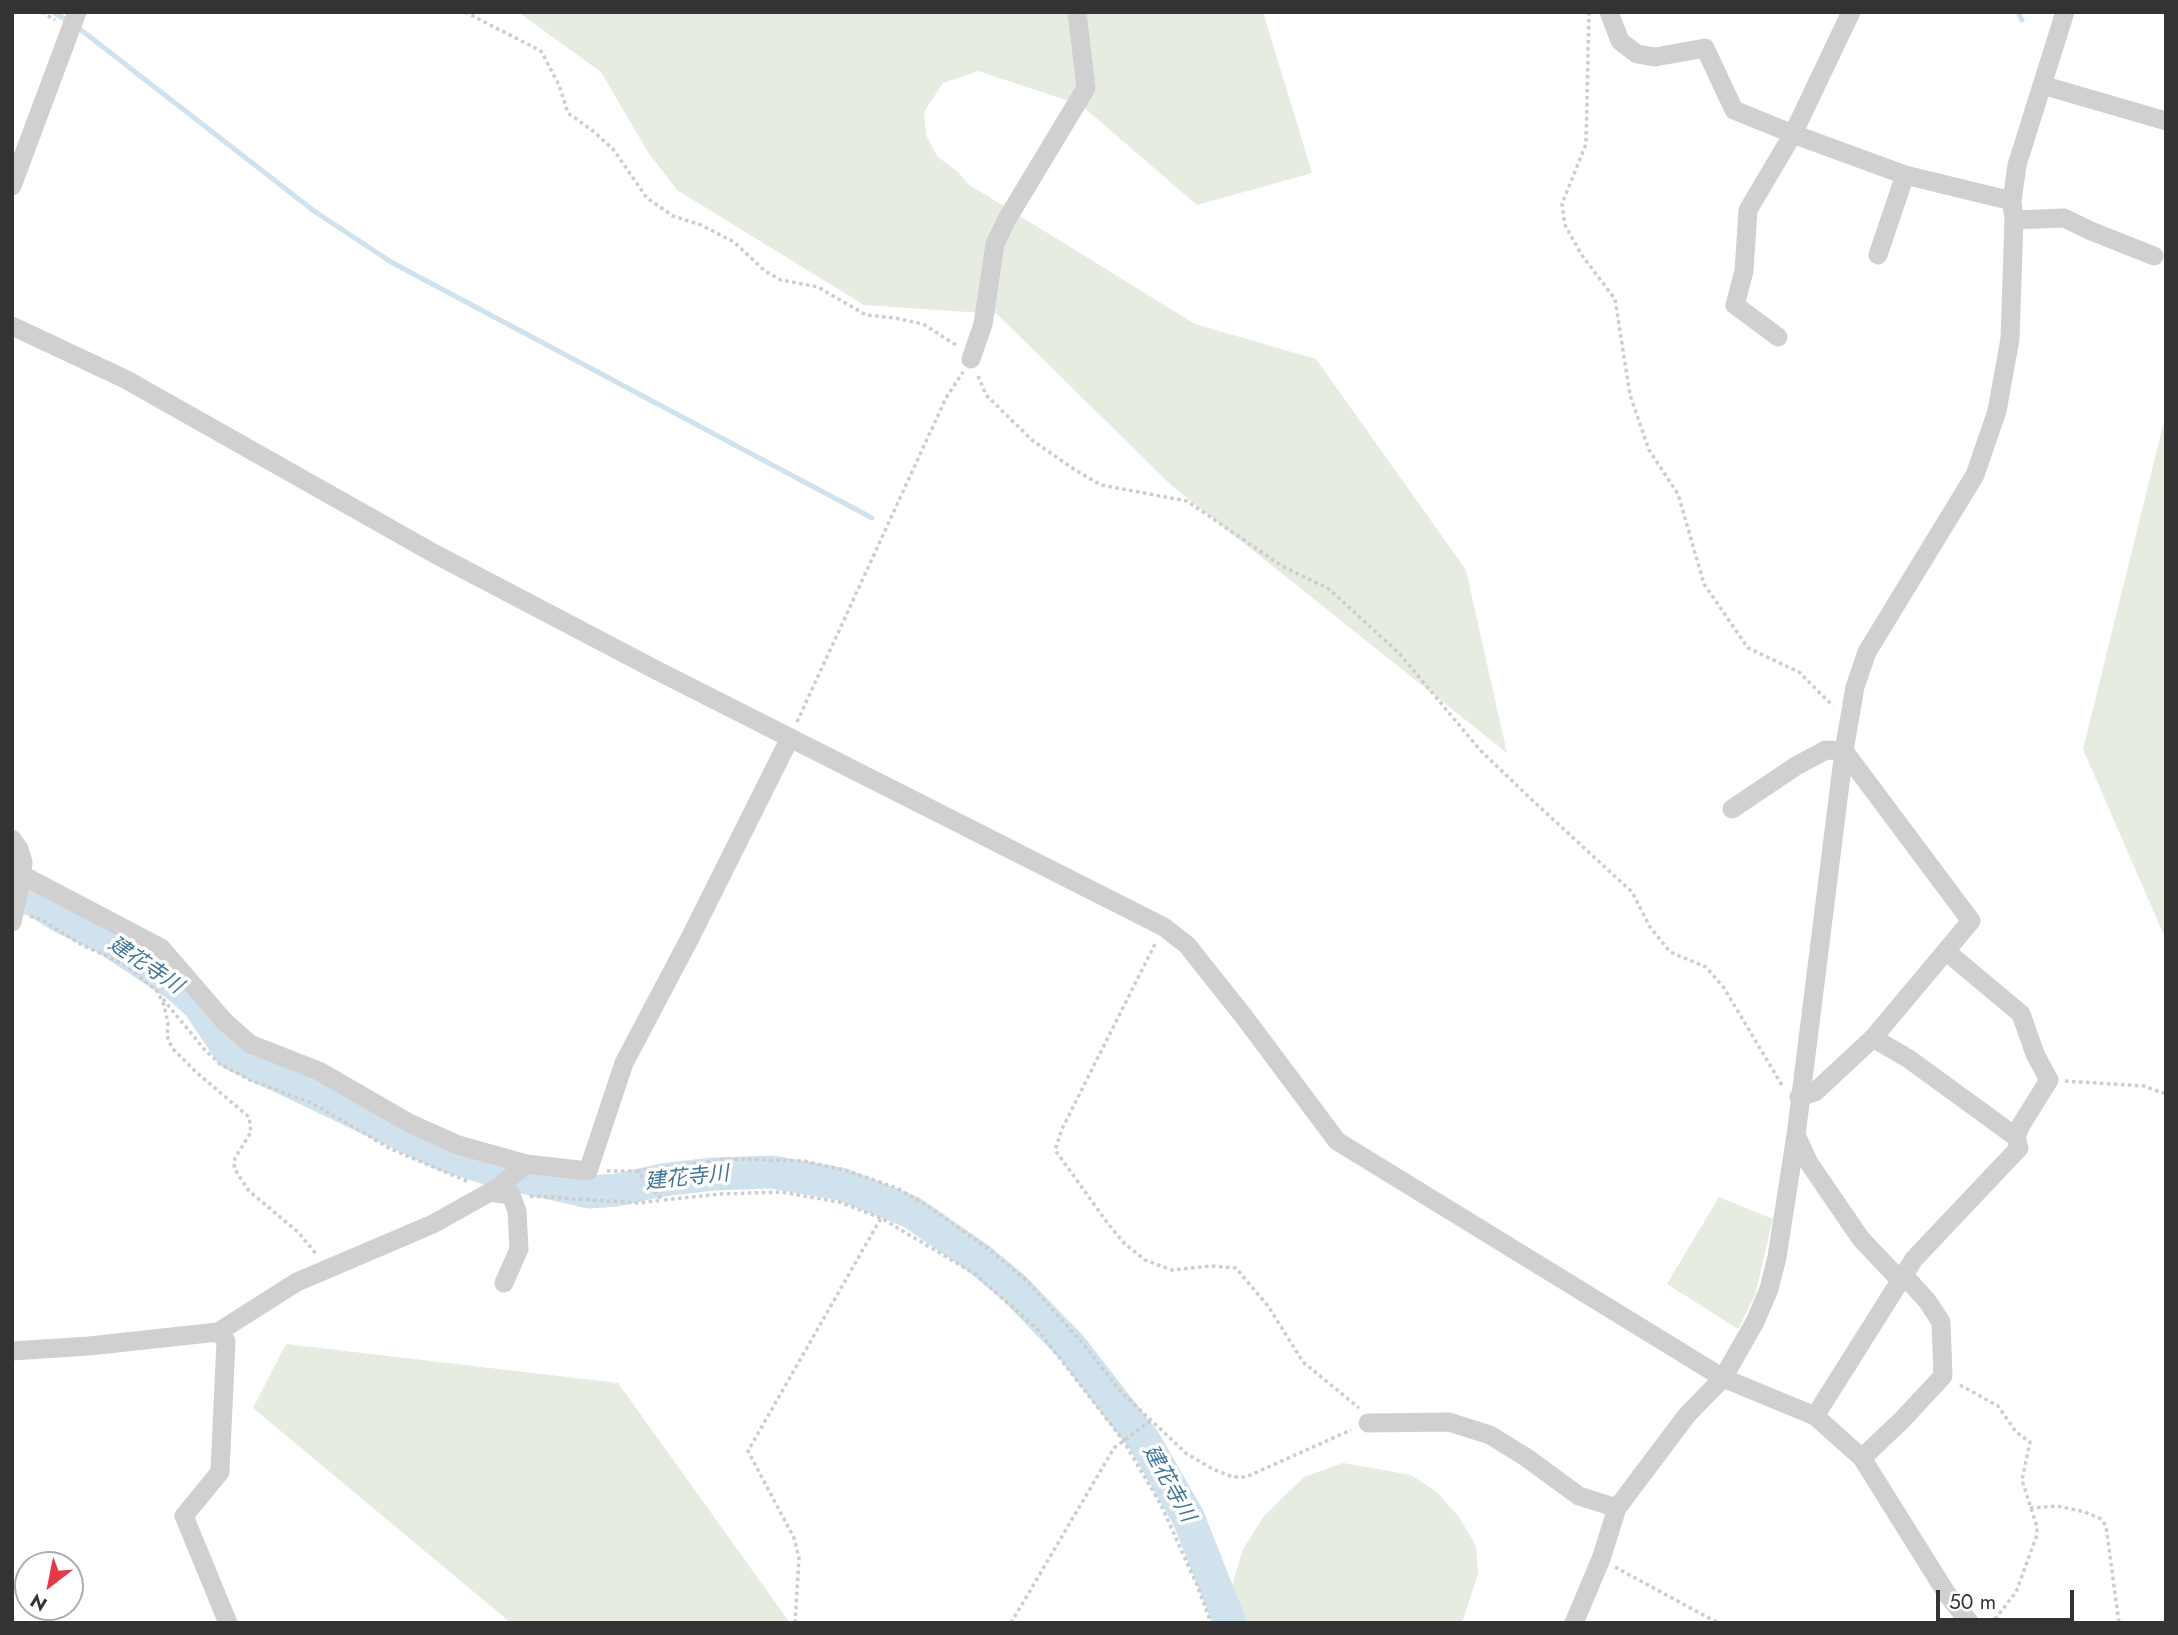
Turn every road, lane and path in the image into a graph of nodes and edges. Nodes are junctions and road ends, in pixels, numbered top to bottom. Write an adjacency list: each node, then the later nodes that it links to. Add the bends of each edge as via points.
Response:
1 (77, 12): 12 (street)
2 (465, 12): 18 (path, via 541,51 568,113 612,149 648,198 673,216 734,242 781,280 818,286 866,315 923,324)
3 (1077, 12): 18 (street, via 1086,88 995,244 983,324)
4 (1589, 12): 19 (path, via 1586,144 1562,204 1564,225 1615,299 1630,395 1648,450 1678,494 1704,584 1748,648 1799,672)
5 (1609, 12): 10 (street, via 1620,41 1637,54 1655,57 1705,48 1734,110)
6 (1851, 12): 10 (street)
7 (2065, 12): 8 (street)
8 (2042, 85): 9 (street); 13 (street, via 2017,164)
9 (2166, 121)
10 (1793, 134): 11 (street); 17 (street, via 1748,210 1744,271 1735,305)
11 (1905, 175): 13 (street); 14 (street)
12 (12, 186)
13 (2013, 211): 15 (street, via 2064,218); 19 (street, via 2010,339 1997,411 1975,475 1867,652)
14 (1878, 255)
15 (2154, 256)
16 (12, 326): 20 (street, via 125,379 435,554)
17 (1778, 337)
18 (971, 359): 20 (path, via 946,398); 32 (path, via 986,395 1032,440 1075,470 1101,485 1187,501 1282,566 1329,589 1399,653 1480,750 1632,892 1650,927 1670,952 1706,967 1724,988 1781,1085)
19 (1849, 722): 21 (street)
20 (790, 738): 26 (street); 36 (street, via 624,1063)
21 (1844, 751): 22 (street, via 1826,750); 27 (street, via 1971,921); 32 (street)
22 (1732, 809)
23 (12, 839): 24 (street, via 23,862)
24 (22, 877): 25 (street); 35 (street, via 161,948 250,1044 319,1071 409,1123)
25 (14, 913): 28 (path, via 43,920 124,964)
26 (1164, 927): 47 (street, via 1187,945 1337,1141); 50 (path, via 1055,1150 1109,1225 1144,1260 1172,1270 1236,1268 1268,1306 1303,1362 1352,1400)
27 (1947, 952): 29 (street); 30 (street, via 2021,1014)
28 (157, 991): 38 (path, via 220,1064 312,1103 391,1149); 41 (path, via 172,1048 249,1117 251,1132 233,1168 248,1191 298,1233)
29 (1873, 1038): 32 (street, via 1815,1092); 34 (street)
30 (2049, 1080): 31 (path, via 2144,1086); 34 (street)
31 (2166, 1094)
32 (1800, 1097): 33 (street)
33 (1796, 1135): 42 (street, via 1809,1163 1861,1239); 47 (street, via 1769,1289)
34 (2016, 1137): 42 (street, via 2019,1148 1914,1259)
35 (523, 1167): 36 (street); 38 (street)
36 (587, 1171): 37 (path)
37 (637, 1171): 39 (path); 49 (path, via 730,1159 804,1161 897,1188 934,1210 1027,1281 1122,1393)
38 (500, 1191): 39 (path, via 639,1203); 41 (street); 43 (street, via 517,1211 519,1249)
39 (664, 1200): 40 (path, via 781,1192 839,1202)
40 (881, 1218): 51 (path, via 975,1274 1037,1329); 57 (path, via 748,1451 794,1538 799,1558)
41 (327, 1268): 44 (street)
42 (1900, 1280): 46 (street, via 1911,1283 1941,1322); 48 (street)
43 (504, 1283)
44 (218, 1332): 45 (street); 56 (street, via 226,1341 220,1472 184,1516)
45 (12, 1351)
46 (1943, 1376): 52 (street); 54 (path, via 1998,1406 2016,1432 2030,1442 2022,1480)
47 (1723, 1378): 48 (street); 53 (street, via 1687,1415)
48 (1815, 1416): 52 (street)
49 (1153, 1419): 50 (path, via 1187,1454 1233,1477 1246,1477); 51 (path)
50 (1368, 1423): 53 (street, via 1449,1422 1490,1435 1579,1496)
51 (1124, 1440): 58 (path, via 1114,1448); 59 (path, via 1161,1505)
52 (1862, 1458): 62 (street)
53 (1617, 1508): 55 (street)
54 (2030, 1508): 63 (path, via 2037,1535 2016,1592); 64 (path, via 2057,1506 2101,1519 2106,1526)
55 (1601, 1559): 60 (street); 61 (path)
56 (228, 1623)
57 (795, 1623)
58 (1011, 1623)
59 (1211, 1623)
60 (1574, 1623)
61 (1718, 1623)
62 (1970, 1623)
63 (1992, 1623)
64 (2119, 1623)

